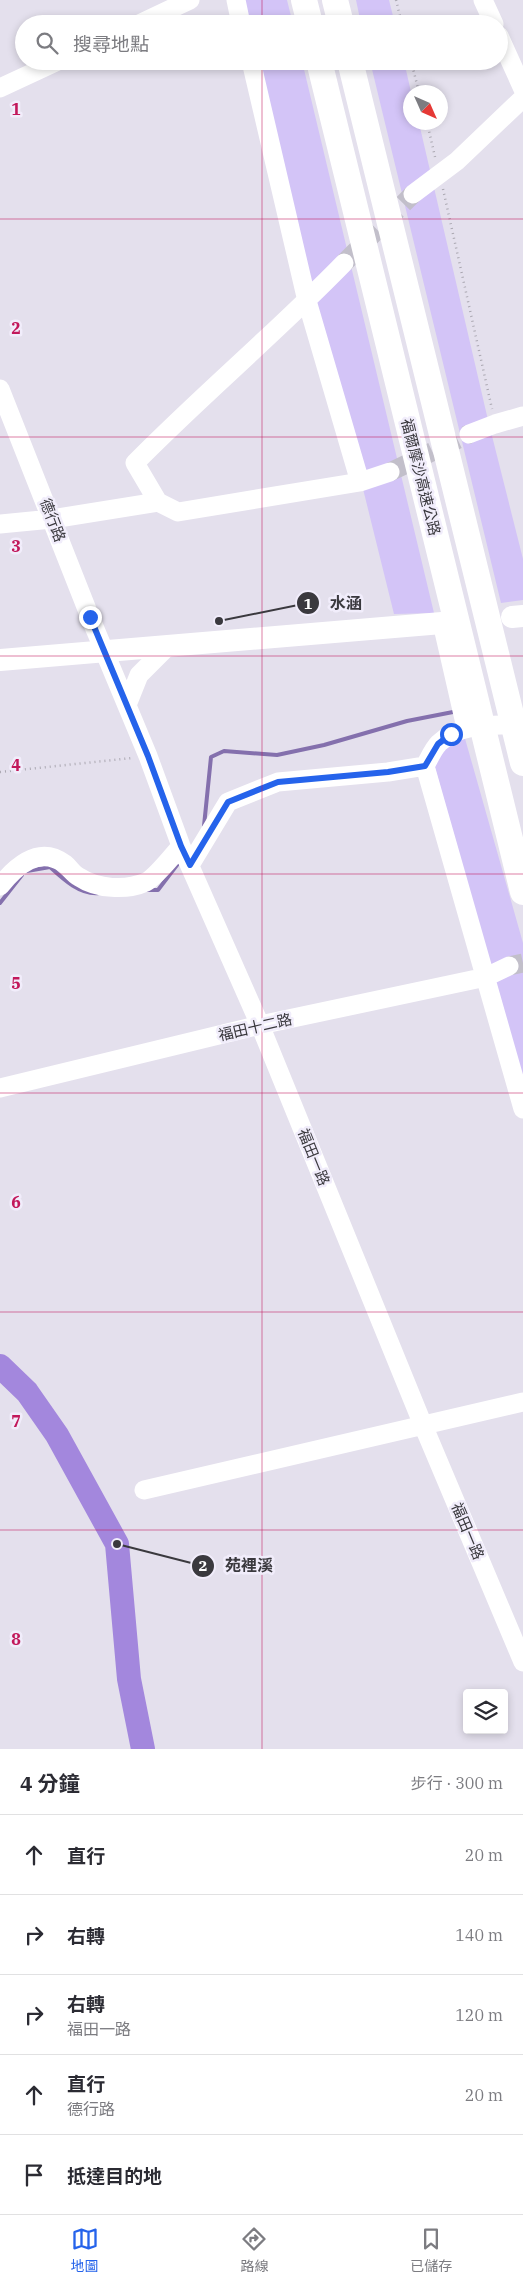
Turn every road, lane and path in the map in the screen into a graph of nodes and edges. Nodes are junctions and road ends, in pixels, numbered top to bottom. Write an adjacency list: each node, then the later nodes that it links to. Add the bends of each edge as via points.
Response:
1 (190, 0): 7 (street)
2 (236, 0): 8 (street)
3 (304, 0): 9 (highway)
4 (335, 0): 10 (highway)
5 (396, 0): 11 (path)
6 (483, 0): 12 (street)
7 (158, 15)
8 (240, 15)
9 (308, 15)
10 (339, 15)
11 (400, 15)
12 (490, 15)
13 (508, 56): 21 (street)
14 (39, 70): 20 (street)
15 (253, 70): 27 (street)
16 (321, 70): 51 (highway, 福爾摩沙高速公路)
17 (352, 70): 45 (highway, 福爾摩沙高速公路)
18 (413, 70): 19 (path)
19 (417, 85)
20 (0, 88)
21 (523, 89)
22 (523, 98): 24 (street)
23 (428, 130): 24 (path)
24 (440, 174): 25 (street); 30 (path)
25 (412, 194)
26 (344, 263): 27 (street)
27 (307, 301): 33 (street); 34 (street, via 182,415 135,463)
28 (0, 389): 35 (street, 德行路)
29 (523, 416): 30 (street)
30 (495, 424): 31 (street)
31 (469, 434)
32 (390, 472): 33 (street)
33 (360, 482): 34 (street, via 178,512)
34 (158, 502): 35 (street)
35 (52, 519): 36 (street); 39 (street, 德行路)
36 (0, 524)
37 (442, 624): 38 (main road); 43 (street)
38 (167, 647): 39 (main road); 41 (street, via 139,675)
39 (104, 652): 40 (main road); 41 (street, 福田一路)
40 (0, 660)
41 (126, 705): 44 (street, 福田一路)
42 (523, 724): 43 (street)
43 (466, 728): 46 (street, via 438,744)
44 (148, 756): 47 (path); 48 (street, 福田一路)
45 (523, 763)
46 (425, 766): 49 (street, via 278,782 228,802); 53 (street)
47 (0, 772)
48 (181, 846): 49 (street, 福田一路); 50 (street, via 147,882 112,889 79,878 64,863 47,856 30,859 14,868)
49 (190, 865): 54 (street, 福田一路)
50 (0, 886)
51 (523, 892)
52 (509, 966): 53 (street, 福田十二路)
53 (486, 977): 54 (street, 福田十二路); 56 (street)
54 (260, 1025): 55 (street, 福田十二路); 58 (street, 福田一路)
55 (0, 1088)
56 (523, 1109)
57 (523, 1402): 58 (street)
58 (423, 1425): 59 (street); 60 (street, 福田一路)
59 (144, 1490)
60 (523, 1662)

